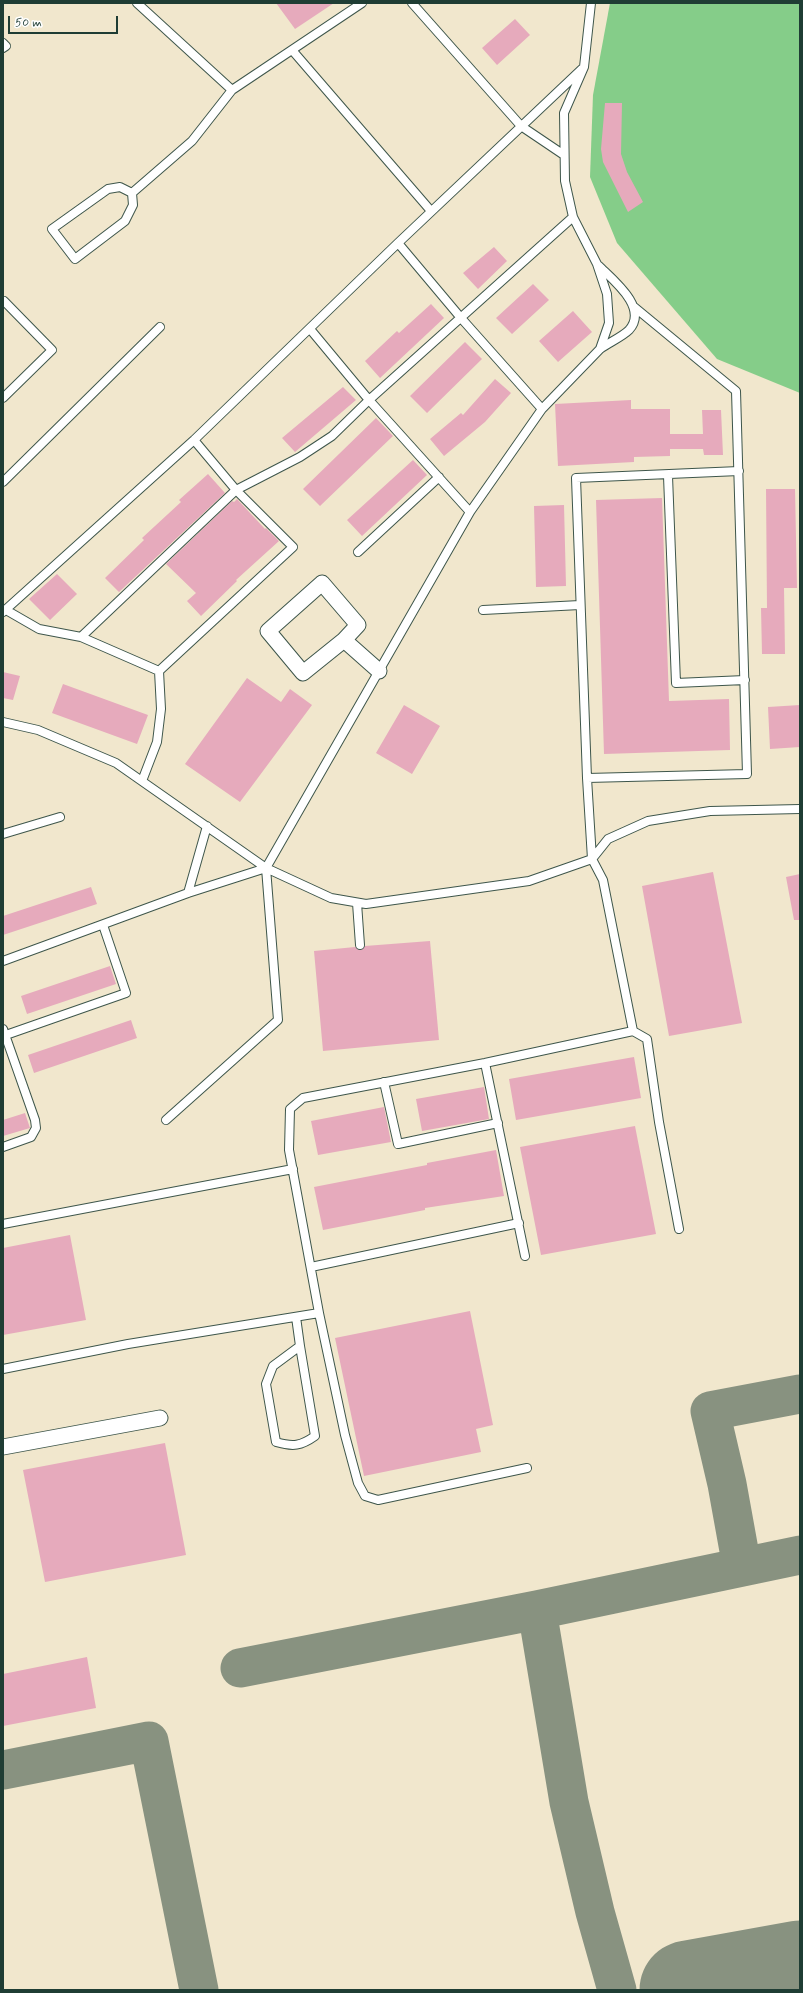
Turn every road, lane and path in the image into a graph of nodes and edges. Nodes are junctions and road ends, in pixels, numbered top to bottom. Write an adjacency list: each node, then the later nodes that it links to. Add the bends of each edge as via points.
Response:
1 (137, 3): 9 (lane)
2 (362, 3): 7 (lane)
3 (412, 3): 10 (lane)
4 (591, 3): 8 (lane)
5 (3, 43): 6 (lane, via 6,46)
6 (3, 48)
7 (292, 50): 9 (lane); 13 (lane)
8 (584, 67): 10 (lane); 11 (lane, via 564,113)
9 (232, 90): 12 (lane, via 192,140)
10 (521, 126): 11 (lane); 13 (lane)
11 (564, 155): 14 (lane, via 565,181)
12 (132, 193): 12 (lane, via 133,205 125,221 75,259 52,229 108,189 120,187)
13 (431, 211): 15 (lane)
14 (573, 217): 16 (lane); 19 (lane)
15 (398, 243): 19 (lane); 21 (lane)
16 (597, 264): 18 (lane, via 629,297); 22 (lane, via 607,294 609,323)
17 (3, 302): 23 (lane, via 52,350)
18 (633, 306): 22 (lane, via 634,319 629,330); 27 (lane, via 736,391)
19 (461, 318): 24 (lane); 25 (lane)
20 (160, 327): 30 (lane)
21 (310, 329): 24 (lane); 26 (lane)
22 (600, 349): 25 (lane)
23 (3, 398)
24 (369, 400): 29 (lane); 31 (lane, via 332,436 300,457)
25 (542, 409): 32 (lane)
26 (194, 440): 31 (lane); 36 (lane)
27 (739, 472): 28 (lane); 41 (lane)
28 (668, 476): 34 (lane, via 576,478); 41 (lane, via 676,683)
29 (439, 477): 32 (lane); 33 (lane)
30 (3, 482)
31 (236, 490): 37 (lane); 39 (lane, via 293,547)
32 (470, 512): 40 (lane)
33 (358, 552)
34 (580, 605): 35 (lane); 43 (lane)
35 (484, 610)
36 (4, 611): 37 (lane, via 39,629)
37 (80, 637): 39 (lane)
38 (344, 640): 38 (street, via 303,673 268,631 322,583 358,625); 40 (street)
39 (159, 671): 44 (lane, via 161,709 157,742)
40 (379, 671): 50 (lane)
41 (746, 680): 43 (lane, via 747,774)
42 (3, 722): 44 (lane, via 38,730 116,763)
43 (587, 778): 49 (lane)
44 (142, 780): 47 (lane)
45 (800, 809): 49 (lane, via 710,811 648,821 608,839)
46 (60, 817): 48 (lane)
47 (207, 826): 50 (lane); 51 (lane)
48 (3, 834)
49 (592, 859): 52 (lane, via 529,881 366,904); 56 (lane, via 603,880)
50 (266, 868): 51 (lane); 52 (lane, via 331,898); 60 (lane, via 278,1020)
51 (188, 893): 53 (lane)
52 (357, 903): 54 (lane)
53 (103, 925): 55 (lane); 57 (lane, via 126,993)
54 (360, 945)
55 (3, 961)
56 (633, 1031): 58 (lane); 66 (lane, via 647,1039)
57 (4, 1033): 62 (lane, via 36,1128 31,1137)
58 (485, 1063): 59 (lane); 61 (lane)
59 (384, 1082): 61 (lane, via 398,1144); 63 (lane, via 303,1098 290,1109 289,1150)
60 (166, 1120)
61 (498, 1123): 64 (lane)
62 (3, 1146)
63 (293, 1169): 65 (lane); 68 (lane)
64 (519, 1223): 67 (lane); 68 (lane)
65 (3, 1224)
66 (679, 1229)
67 (525, 1256)
68 (311, 1267): 69 (lane)
69 (319, 1313): 70 (lane); 75 (lane, via 345,1435 358,1483 365,1496 378,1500)
70 (296, 1317): 71 (lane); 72 (lane, via 128,1344)
71 (300, 1346): 71 (lane, via 273,1366 266,1384 276,1442 288,1446 304,1444 315,1436)
72 (3, 1368)
73 (160, 1418): 74 (street)
74 (3, 1447)
75 (527, 1468)

